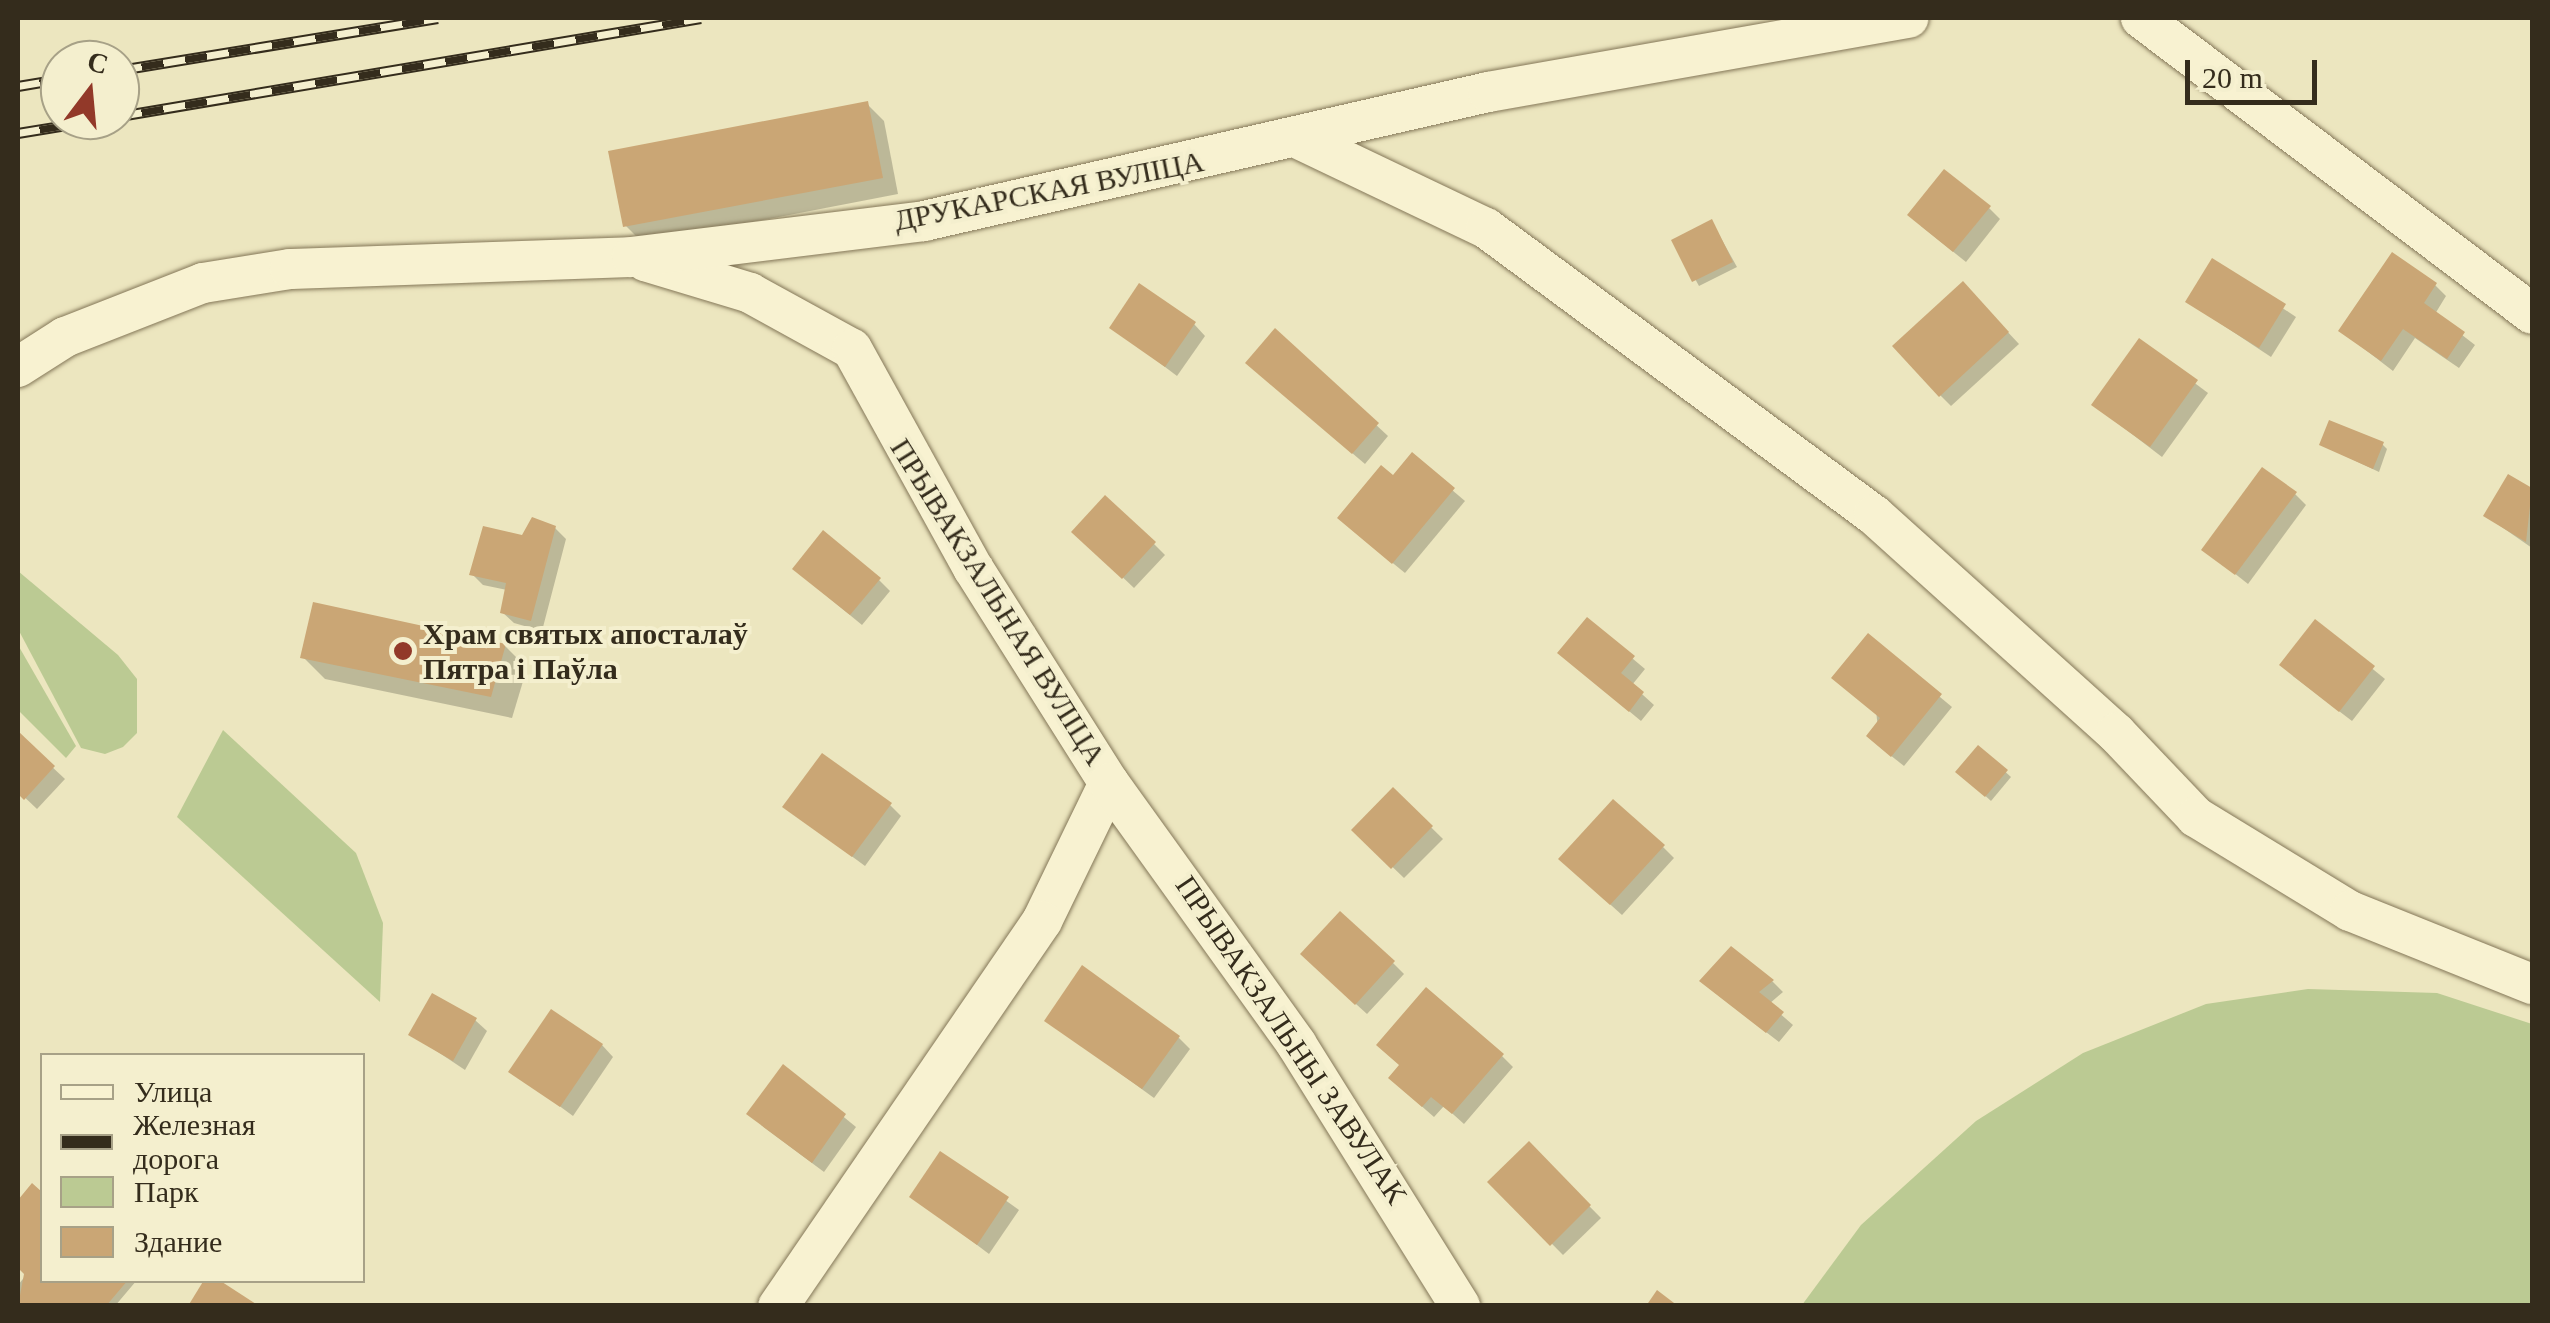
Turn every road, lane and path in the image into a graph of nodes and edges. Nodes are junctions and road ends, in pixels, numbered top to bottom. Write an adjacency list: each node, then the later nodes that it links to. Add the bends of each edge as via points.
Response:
1 (1909, 18): 3 (street, ДРУКАРСКАЯ ВУЛІЦА, via 1488,92)
2 (2141, 18): 5 (street)
3 (1297, 138): 4 (street, ДРУКАРСКАЯ ВУЛІЦА, via 924,221); 8 (street, via 1486,228 1874,514 2116,733 2196,817 2350,911)
4 (632, 257): 6 (street, ДРУКАРСКАЯ ВУЛІЦА, via 290,269 203,284 65,337); 7 (street, ПРЫВАКЗАЛЬНАЯ ВУЛІЦА, via 750,293 852,350 964,552)
5 (2532, 314)
6 (18, 367)
7 (1109, 783): 9 (street, ПРЫВАКЗАЛЬНАЯ ВУЛІЦА, via 1042,922); 10 (street, ПРЫВАКЗАЛЬНЫ ЗАВУЛАК, via 1297,1045)
8 (2532, 984)
9 (778, 1306)
10 (1460, 1306)

